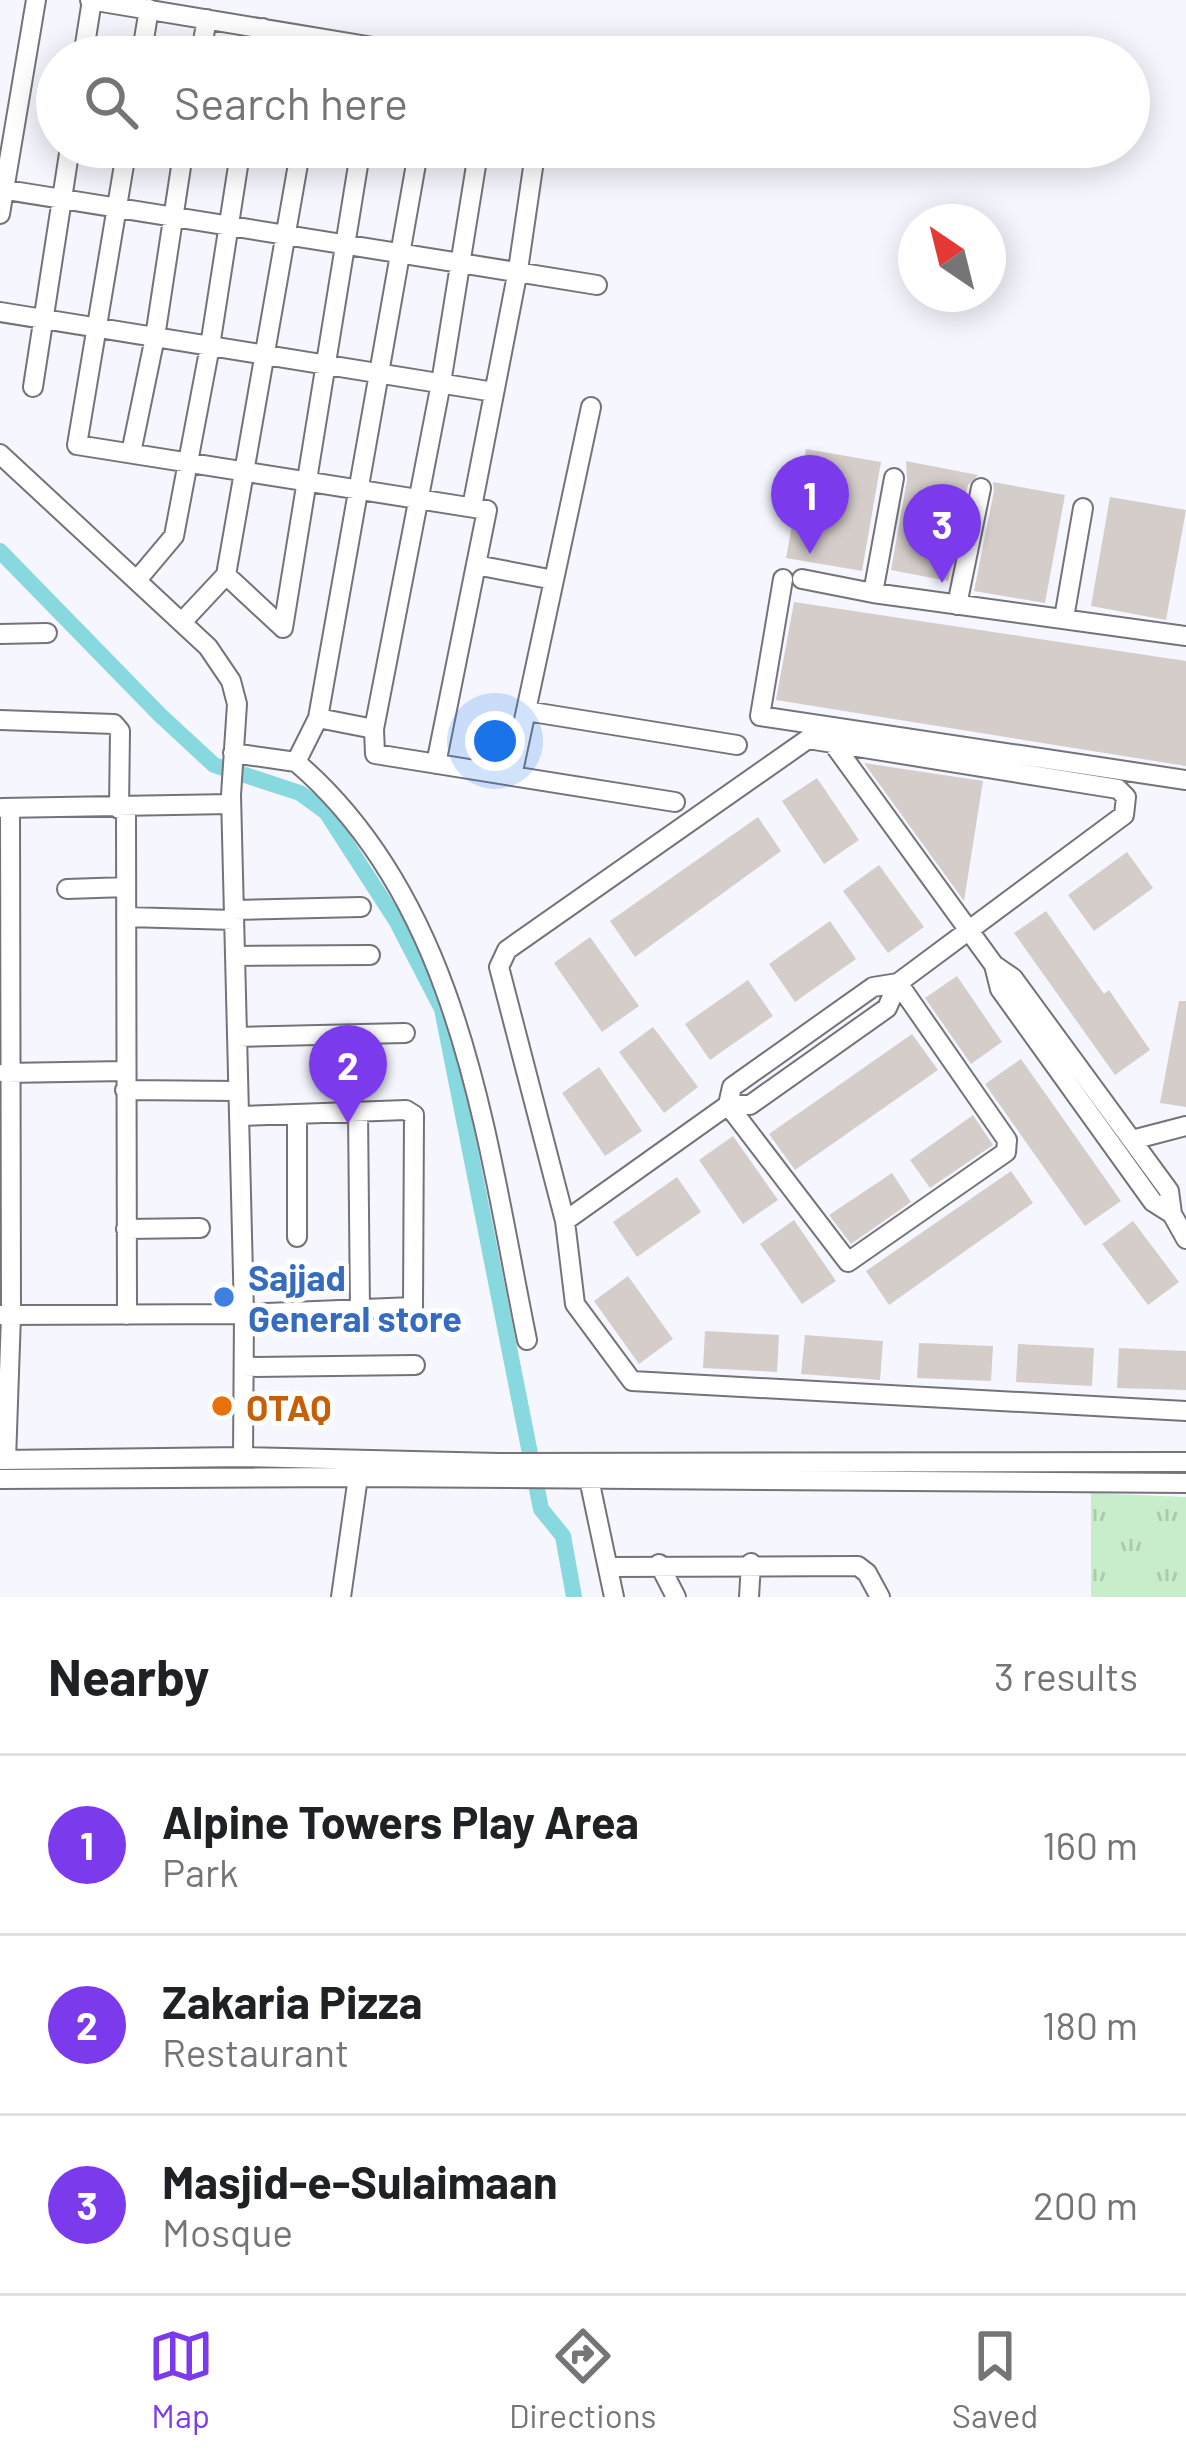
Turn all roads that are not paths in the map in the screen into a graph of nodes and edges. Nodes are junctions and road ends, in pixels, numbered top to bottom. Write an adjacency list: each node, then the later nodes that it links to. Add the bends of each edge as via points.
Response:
1 (36, 0): 20 (street)
2 (91, 0): 3 (street); 6 (street)
3 (149, 10): 4 (street); 7 (street)
4 (207, 19): 5 (street); 8 (street)
5 (263, 28): 9 (street); 10 (street)
6 (86, 36)
7 (145, 36)
8 (204, 36)
9 (262, 36)
10 (286, 36)
11 (67, 168): 21 (street)
12 (124, 168): 22 (street)
13 (180, 168): 24 (street)
14 (237, 168): 25 (street)
15 (297, 168): 26 (street)
16 (358, 168): 27 (street)
17 (415, 168): 28 (street)
18 (476, 168): 29 (street)
19 (533, 168): 30 (street)
20 (2, 190): 21 (street); 23 (street)
21 (62, 199): 22 (street); 33 (street)
22 (118, 207): 24 (street); 34 (street)
23 (0, 214)
24 (172, 216): 25 (street); 35 (street)
25 (227, 224): 26 (street); 36 (street)
26 (286, 233): 27 (street); 37 (street)
27 (345, 243): 28 (street); 38 (street)
28 (401, 251): 29 (street); 39 (street)
29 (462, 261): 30 (street); 40 (street)
30 (518, 270): 31 (street); 42 (street)
31 (597, 284)
32 (0, 312): 33 (street)
33 (43, 319): 34 (street); 41 (street)
34 (97, 328): 35 (street); 44 (street, via 77,445)
35 (155, 337): 36 (street); 44 (street)
36 (210, 346): 37 (street); 46 (street)
37 (264, 355): 38 (street); 47 (street)
38 (325, 364): 39 (street); 49 (street)
39 (379, 373): 40 (street); 51 (street)
40 (441, 383): 42 (street); 52 (street)
41 (33, 387)
42 (494, 392): 53 (street)
43 (590, 407): 58 (street)
44 (131, 453): 46 (street)
45 (0, 454): 57 (street)
46 (186, 462): 47 (street); 57 (street, via 174,536)
47 (244, 471): 49 (street); 56 (street)
48 (894, 478): 59 (street)
49 (305, 481): 51 (street); 56 (street, via 283,628)
50 (981, 488): 60 (street)
51 (359, 489): 52 (street); 67 (street)
52 (418, 500): 53 (street); 69 (street)
53 (472, 507): 55 (street, via 487,510)
54 (1083, 508): 61 (street)
55 (476, 565): 58 (street); 74 (street)
56 (226, 575): 62 (street)
57 (136, 580): 62 (street)
58 (554, 580): 66 (street)
59 (873, 592): 60 (street); 76 (street, via 792,579 760,716)
60 (957, 605): 61 (street)
61 (1064, 618): 65 (street)
62 (182, 622): 72 (street, via 231,681)
63 (47, 633): 64 (street)
64 (0, 634)
65 (1186, 636)
66 (526, 711): 71 (street); 75 (street)
67 (318, 718): 69 (street); 73 (street)
68 (0, 720): 80 (street, via 115,724)
69 (374, 729): 74 (street, via 375,754)
70 (832, 742): 87 (street); 87 (street, via 1118,789 1126,797 1124,815); 107 (street, via 808,740 500,958)
71 (737, 745)
72 (232, 757): 73 (street); 77 (street)
73 (296, 762): 116 (street, via 330,792 390,875 431,955 467,1048)
74 (436, 764): 75 (street)
75 (512, 776): 78 (street)
76 (1186, 780)
77 (231, 800): 80 (street); 84 (street)
78 (675, 802)
79 (5, 808): 80 (street); 85 (street)
80 (123, 809): 81 (street)
81 (126, 887): 82 (street); 86 (street)
82 (67, 889)
83 (361, 907): 84 (street)
84 (234, 915): 86 (street); 88 (street)
85 (6, 917): 96 (street)
86 (126, 917): 97 (street)
87 (969, 932): 90 (street); 91 (street)
88 (235, 956): 89 (street); 94 (street)
89 (370, 956)
90 (994, 965): 104 (street, via 1013,978); 106 (street, via 1028,1028 1154,1202)
91 (898, 983): 93 (street, via 873,987); 95 (street, via 887,1008); 99 (street, via 1009,1146 948,1193 844,1261)
92 (405, 1033): 94 (street)
93 (803, 1036): 95 (street); 99 (street, via 732,1087)
94 (237, 1037): 98 (street)
95 (818, 1057): 99 (street, via 750,1105)
96 (6, 1072): 97 (street); 105 (street)
97 (125, 1081): 98 (street); 109 (street)
98 (238, 1091): 102 (street)
99 (728, 1105): 107 (street)
100 (358, 1111): 101 (street); 112 (street); 112 (street, via 406,1110 416,1118 416,1300 410,1310)
101 (297, 1114): 102 (street); 110 (street)
102 (239, 1116): 113 (street)
103 (1186, 1126): 104 (street)
104 (1132, 1140): 106 (street, via 1169,1191)
105 (6, 1152): 114 (street)
106 (1172, 1214): 111 (street)
107 (565, 1221): 119 (street, via 574,1304 632,1382)
108 (200, 1228): 109 (street)
109 (126, 1229): 115 (street)
110 (297, 1237)
111 (1186, 1239)
112 (360, 1312): 113 (street)
113 (244, 1314): 115 (street); 118 (street)
114 (6, 1315): 115 (street); 122 (street)
115 (127, 1315)
116 (527, 1340)
117 (415, 1365): 118 (street)
118 (244, 1367): 120 (street)
119 (1186, 1411)
120 (243, 1457): 122 (street); 123 (street)
121 (1186, 1462): 125 (street)
122 (2, 1466): 123 (street)
123 (264, 1467): 124 (street); 126 (street)
124 (499, 1472): 125 (street); 126 (street)
125 (578, 1473): 127 (street); 130 (street)
126 (358, 1477): 131 (street)
127 (1186, 1483)
128 (751, 1563): 129 (street); 134 (street); 135 (street, via 858,1566)
129 (659, 1564): 130 (street); 133 (street)
130 (608, 1567): 132 (street)
131 (341, 1597)
132 (614, 1597)
133 (676, 1597)
134 (749, 1597)
135 (880, 1597)

